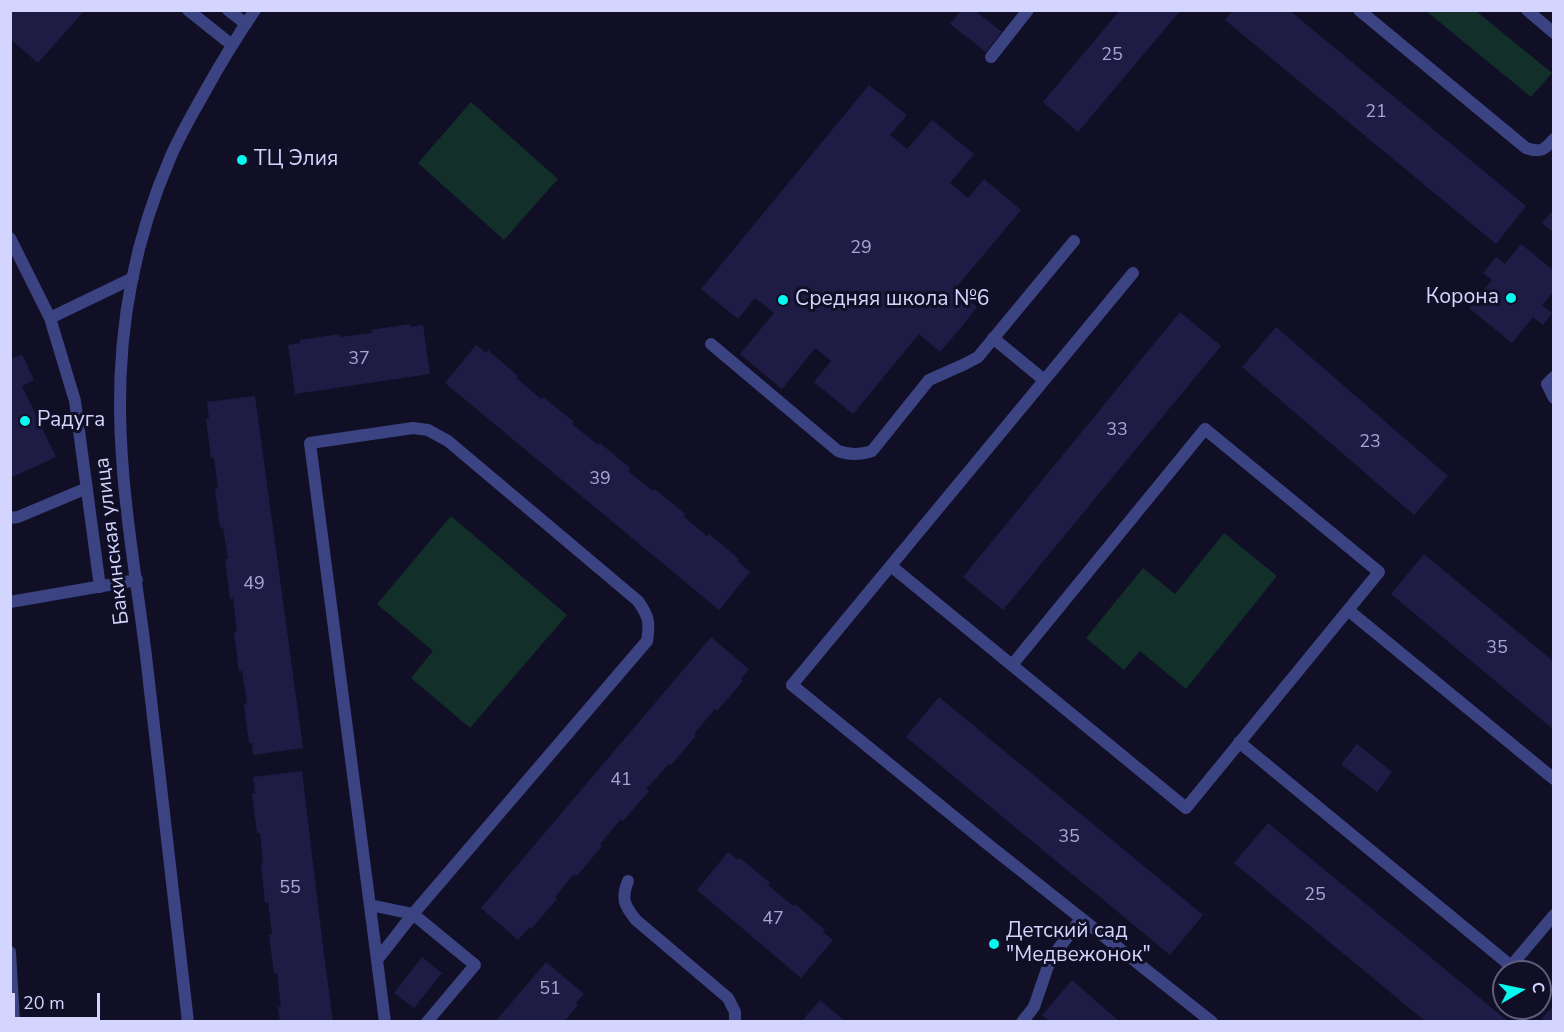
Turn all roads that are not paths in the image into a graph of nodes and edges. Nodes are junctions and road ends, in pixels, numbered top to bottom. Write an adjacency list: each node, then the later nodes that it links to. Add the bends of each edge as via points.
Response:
1 (188, 10): 9 (street)
2 (228, 10): 7 (street)
3 (255, 10): 7 (street, Бакинская улица)
4 (1028, 10): 10 (street)
5 (1359, 10): 11 (street, via 1526,148 1546,148)
6 (1527, 10): 8 (street)
7 (246, 24): 9 (street, Бакинская улица)
8 (1554, 33)
9 (232, 45): 15 (street, Бакинская улица, via 172,154 140,244)
10 (991, 57)
11 (1554, 139)
12 (10, 238): 16 (street)
13 (1074, 241): 17 (street)
14 (1133, 273): 19 (street)
15 (133, 278): 16 (street); 25 (street, Бакинская улица, via 122,354 120,411)
16 (50, 318): 22 (street, via 75,401)
17 (993, 338): 18 (street, via 978,357 929,380 872,451 861,454 838,451); 19 (street)
18 (711, 344)
19 (1044, 380): 24 (street)
20 (1550, 381): 21 (street)
21 (1554, 398)
22 (87, 488): 23 (street); 26 (street)
23 (10, 518)
24 (891, 566): 29 (street); 36 (street, via 792,685)
25 (137, 580): 26 (street); 41 (street, Бакинская улица)
26 (100, 587): 27 (street)
27 (10, 602)
28 (1348, 610): 29 (street, via 1379,572 1205,429); 30 (street); 31 (street)
29 (1012, 665): 30 (street, via 1186,808)
30 (1239, 742): 35 (street, via 1511,966)
31 (1554, 779)
32 (628, 881): 44 (street, via 623,893 626,908 728,998)
33 (370, 905): 34 (street); 34 (street, via 310,442 412,428 428,430 448,441 638,601 647,614 649,629 647,641); 38 (street)
34 (412, 914): 38 (street); 43 (street, via 475,965)
35 (1554, 915)
36 (1082, 919): 45 (street, via 1052,957 1034,1007); 46 (street)
37 (10, 952): 39 (street)
38 (377, 960): 42 (street)
39 (11, 961): 40 (street)
40 (14, 1022)
41 (188, 1022)
42 (385, 1022)
43 (427, 1022)
44 (735, 1022)
45 (1022, 1022)
46 (1212, 1022)

